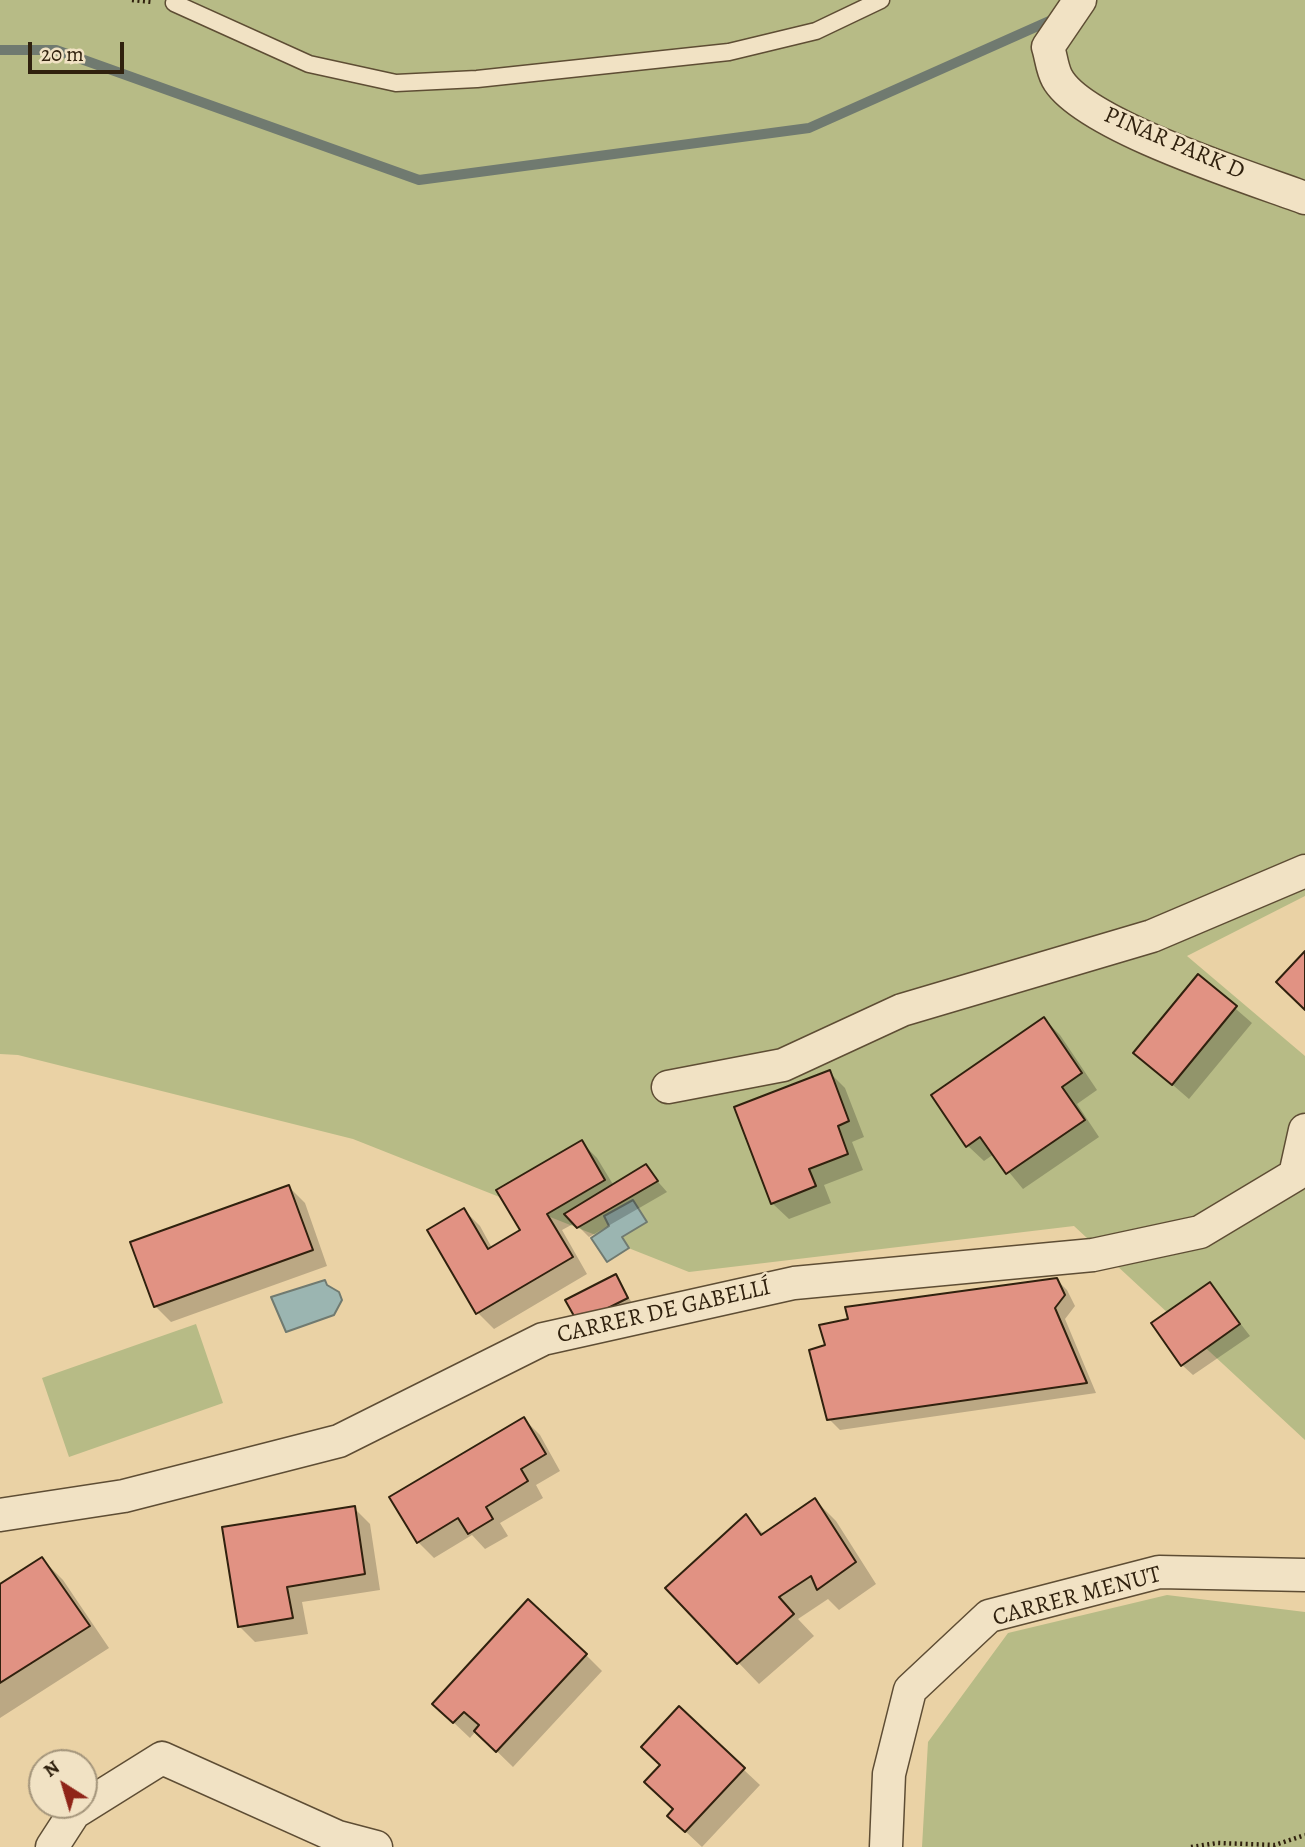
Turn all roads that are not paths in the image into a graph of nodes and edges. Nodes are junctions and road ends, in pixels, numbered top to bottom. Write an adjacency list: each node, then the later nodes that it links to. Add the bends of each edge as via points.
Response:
1 (881, 0): 3 (lane, via 816,31 729,52 396,83 309,64)
2 (1080, 0): 4 (street, PINAR PARK D, via 1048,47 1057,79 1079,101 1130,130)
3 (174, 4)
4 (1305, 198)
5 (1305, 871): 6 (street, via 1152,936 902,1010 783,1065)
6 (668, 1087)
7 (1305, 1130): 8 (street, CARRER DE GABELLÍ, via 1295,1175 1200,1231 1093,1255 794,1283 543,1339 339,1441 124,1496)
8 (0, 1515)
9 (1305, 1575): 12 (street, CARRER MENUT, via 1159,1572 989,1616 910,1690 889,1774)
10 (52, 1847): 11 (street, via 74,1813 162,1758 338,1836)
11 (376, 1847)
12 (886, 1847)

